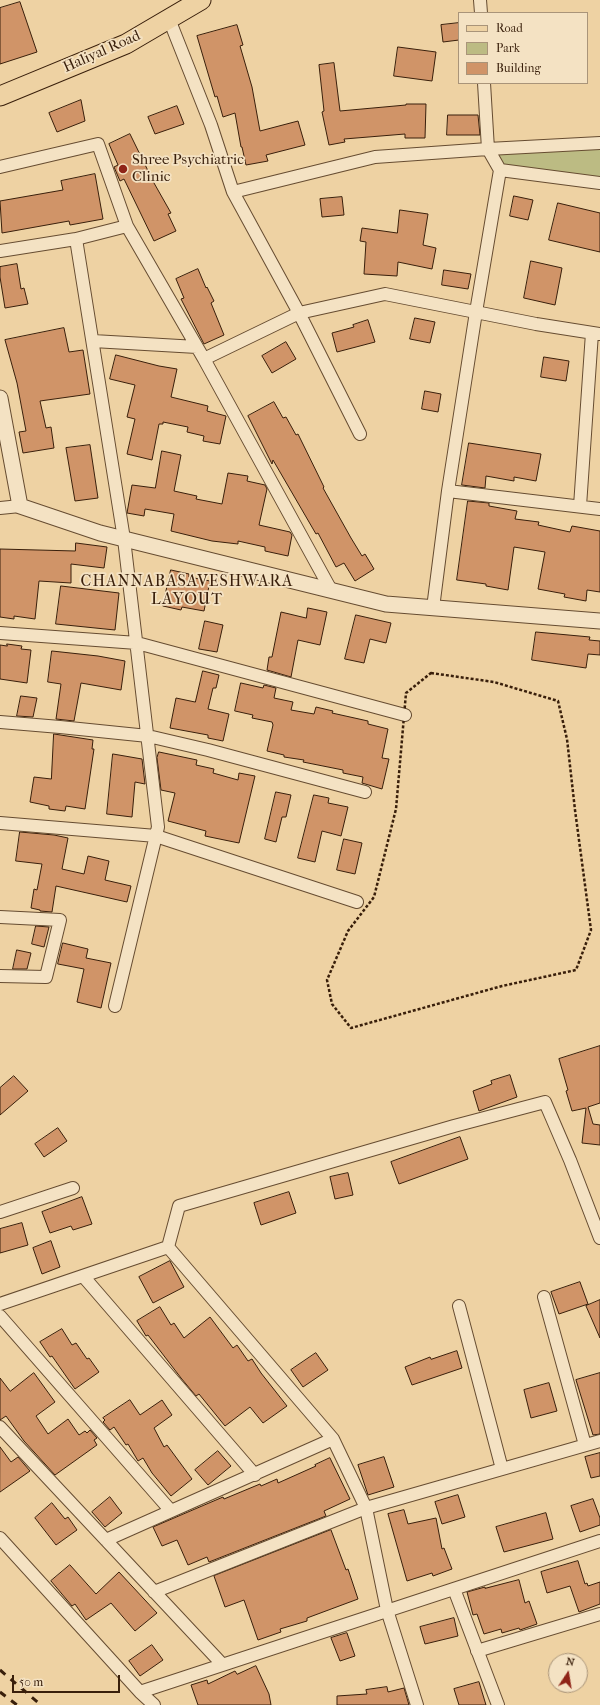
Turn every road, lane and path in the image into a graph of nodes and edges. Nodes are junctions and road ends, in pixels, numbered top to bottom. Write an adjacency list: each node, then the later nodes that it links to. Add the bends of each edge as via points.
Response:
1 (480, 0): 3 (street)
2 (195, 1): 4 (main road, Haliyal Road)
3 (480, 12)
4 (169, 19): 6 (main road, Haliyal Road, via 126,44); 12 (street, via 211,125)
5 (484, 84): 8 (street)
6 (0, 96)
7 (600, 143): 8 (street)
8 (488, 149): 10 (street); 12 (street, via 375,157)
9 (0, 167): 13 (street, via 98,144)
10 (500, 170): 11 (street); 16 (street)
11 (600, 184)
12 (233, 192): 17 (street)
13 (128, 226): 14 (street); 20 (street)
14 (76, 239): 15 (street); 19 (street)
15 (0, 251)
16 (476, 312): 17 (street, via 385,294); 18 (street); 24 (street)
17 (299, 313): 21 (street); 23 (street)
18 (596, 333): 26 (street)
19 (93, 341): 20 (street); 29 (street)
20 (197, 347): 21 (street)
21 (204, 359): 30 (street)
22 (0, 398): 25 (street)
23 (360, 434)
24 (448, 491): 26 (street); 31 (street)
25 (20, 506): 27 (street); 29 (street)
26 (580, 506): 28 (street)
27 (0, 508)
28 (600, 509)
29 (124, 539): 30 (street); 34 (street)
30 (331, 590): 31 (street, via 386,604)
31 (433, 608): 32 (street)
32 (600, 621)
33 (0, 633): 34 (street)
34 (137, 643): 35 (street); 37 (street)
35 (405, 715): 35 (path, via 396,809 374,897 348,931 327,980 332,1004 351,1028 502,986 576,970 591,930 568,739 558,700 494,682 431,673 406,693)
36 (0, 722): 37 (street)
37 (148, 736): 38 (street); 40 (street, via 158,827)
38 (366, 792)
39 (0, 823): 40 (street)
40 (156, 836): 41 (street); 44 (street)
41 (357, 902)
42 (0, 917): 43 (street, via 60,920 46,977)
43 (0, 976)
44 (114, 1006)
45 (73, 1188): 46 (street)
46 (0, 1212)
47 (600, 1238): 48 (street, via 545,1102 179,1206)
48 (168, 1247): 49 (street); 55 (street)
49 (83, 1276): 51 (street); 59 (street)
50 (544, 1297): 57 (street)
51 (0, 1304)
52 (459, 1306): 58 (street)
53 (0, 1316): 61 (street)
54 (0, 1427): 63 (street)
55 (333, 1440): 59 (street); 60 (street)
56 (600, 1441): 57 (street)
57 (585, 1445): 58 (street)
58 (502, 1469): 60 (street)
59 (255, 1475): 61 (street)
60 (366, 1508): 66 (street); 67 (street)
61 (171, 1511): 63 (street)
62 (0, 1538): 71 (street)
63 (106, 1540): 66 (street)
64 (600, 1541): 65 (street)
65 (454, 1589): 67 (street); 69 (street)
66 (154, 1592): 70 (street)
67 (387, 1610): 70 (street); 73 (street)
68 (600, 1614): 69 (street)
69 (477, 1651): 74 (street)
70 (222, 1664): 71 (street)
71 (140, 1692): 72 (street)
72 (154, 1705)
73 (417, 1705)
74 (498, 1705)

